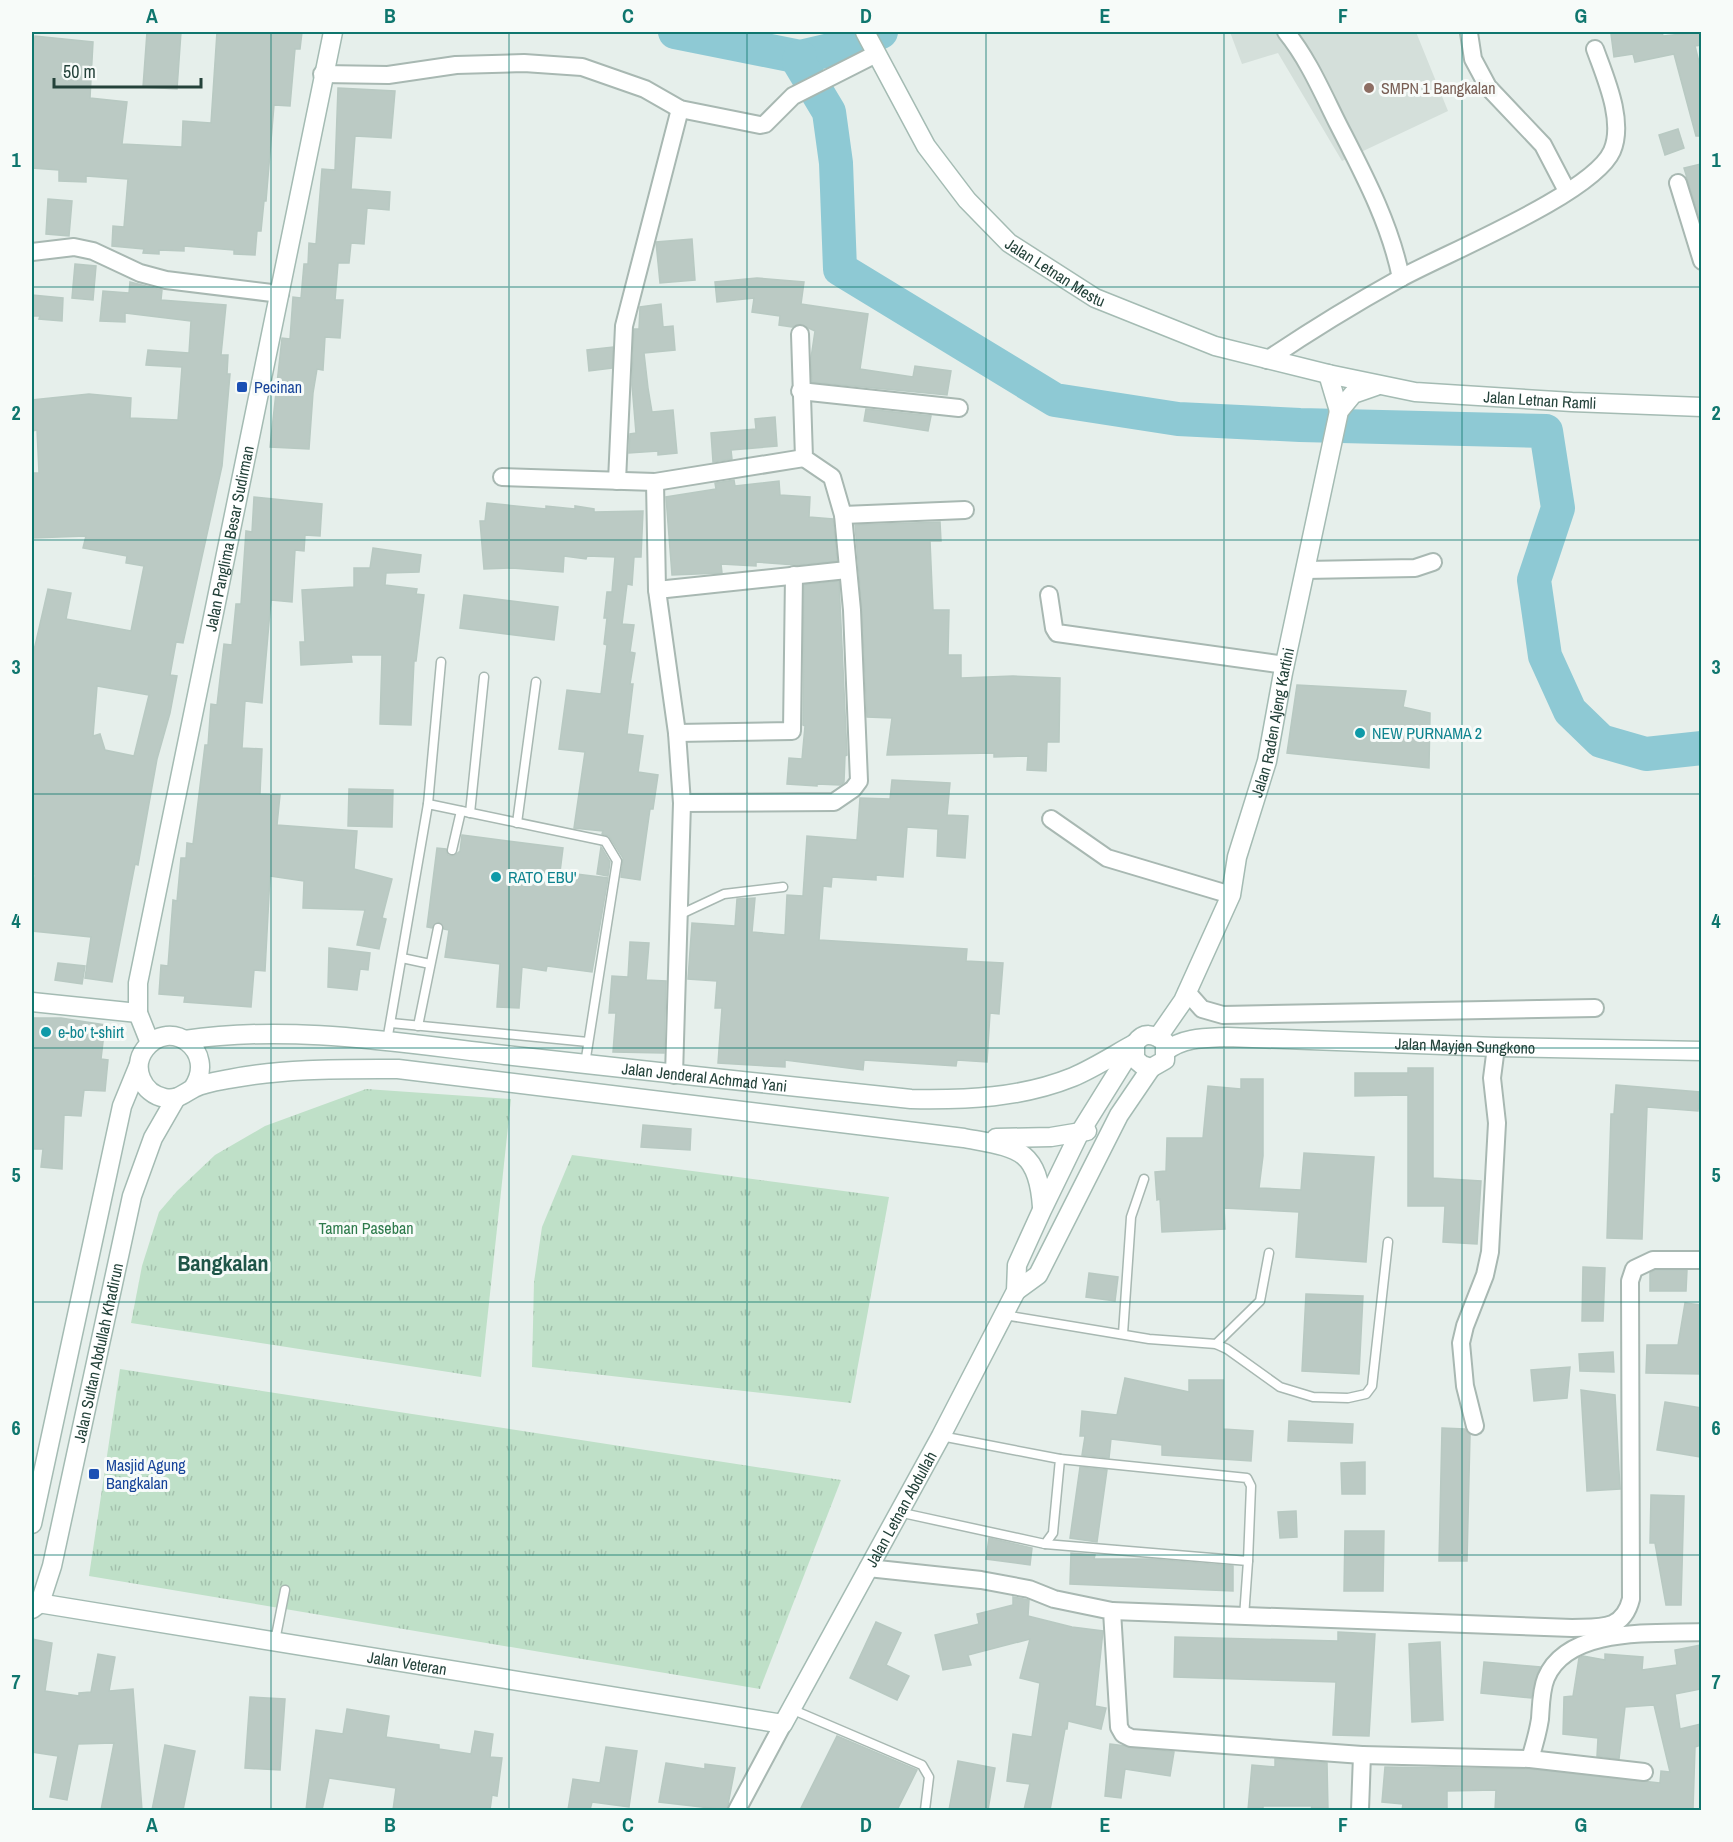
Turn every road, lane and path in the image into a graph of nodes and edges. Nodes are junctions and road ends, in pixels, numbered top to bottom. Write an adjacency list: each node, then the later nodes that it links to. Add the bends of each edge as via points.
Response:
1 (333, 32): 7 (street, Jalan Panglima Besar Sudirman)
2 (866, 32): 6 (street, Jalan Letnan Mestu)
3 (1286, 32): 13 (street, via 1299,48 1392,238)
4 (1468, 33): 10 (street, via 1473,59 1488,87 1543,145)
5 (1595, 49): 10 (street, via 1612,98 1616,133 1612,151 1597,170)
6 (875, 51): 8 (street, via 793,96 760,125); 16 (street, Jalan Letnan Mestu, via 926,146 967,200 1009,243 1095,298 1215,346)
7 (322, 74): 8 (street, via 388,75 456,65 524,63 582,67 645,89); 14 (street, Jalan Panglima Besar Sudirman)
8 (680, 109): 25 (street, via 624,326)
9 (1678, 183): 12 (street)
10 (1566, 191): 13 (street, via 1496,233)
11 (32, 252): 14 (street, via 74,247 166,280)
12 (1701, 261)
13 (1401, 278): 16 (street)
14 (280, 294): 55 (street, Jalan Panglima Besar Sudirman, via 138,983)
15 (800, 334): 19 (street)
16 (1267, 360): 17 (street, Jalan Letnan Mestu)
17 (1328, 374): 18 (street, Jalan Letnan Ramli); 22 (street)
18 (1378, 385): 20 (street, Jalan Letnan Ramli, via 1415,392); 22 (street, via 1353,394)
19 (800, 391): 21 (street); 23 (street)
20 (1701, 407)
21 (959, 408)
22 (1339, 413): 31 (street, Jalan Raden Ajeng Kartini)
23 (804, 458): 26 (street); 28 (street, via 832,477)
24 (502, 477): 25 (street)
25 (616, 481): 26 (street)
26 (655, 482): 33 (street)
27 (965, 510): 28 (street)
28 (843, 515): 30 (street)
29 (1433, 562): 31 (street, via 1415,568)
30 (847, 570): 32 (street); 40 (street, via 857,709 857,784 834,802)
31 (1305, 570): 36 (street, Jalan Raden Ajeng Kartini)
32 (794, 575): 33 (street); 39 (street, via 792,730)
33 (657, 590): 39 (street)
34 (1049, 595): 36 (street, via 1057,633)
35 (441, 662): 41 (lane)
36 (1285, 665): 47 (street, Jalan Raden Ajeng Kartini, via 1267,761 1237,857)
37 (484, 677): 42 (lane)
38 (536, 682): 44 (lane)
39 (677, 733): 40 (street)
40 (682, 803): 48 (street)
41 (428, 804): 42 (lane); 50 (lane)
42 (466, 812): 44 (lane); 45 (lane)
43 (1052, 819): 47 (street, via 1107,858)
44 (517, 823): 60 (lane, via 606,842 617,861)
45 (452, 850)
46 (783, 887): 48 (lane, via 724,894)
47 (1231, 895): 52 (street, Jalan Raden Ajeng Kartini)
48 (678, 915): 69 (street)
49 (438, 928): 51 (lane)
50 (402, 958): 51 (lane); 56 (lane)
51 (430, 964): 57 (lane)
52 (1187, 992): 54 (street, via 1202,1009 1223,1015); 63 (street, Jalan Raden Ajeng Kartini)
53 (32, 1002): 55 (street)
54 (1595, 1008)
55 (138, 1013): 61 (street, Jalan Panglima Besar Sudirman)
56 (391, 1023): 57 (lane); 59 (lane)
57 (418, 1026): 60 (lane)
58 (185, 1040): 59 (street, Jalan Jenderal Achmad Yani, via 262,1033); 61 (street, via 167,1036); 70 (street, via 201,1062)
59 (387, 1042): 66 (street, Jalan Jenderal Achmad Yani)
60 (588, 1042): 66 (lane)
61 (150, 1044): 67 (street)
62 (1135, 1044): 63 (street, via 1148,1035); 68 (street, via 1135,1059); 69 (street, Jalan Jenderal Achmad Yani, via 1074,1077 990,1098 911,1099); 73 (street, Jalan Letnan Abdullah)
63 (1162, 1044): 64 (street, Jalan Mayjen Sungkono, via 1227,1037); 68 (street, via 1165,1060)
64 (1496, 1047): 65 (street, Jalan Mayjen Sungkono); 86 (street, via 1492,1078 1497,1123 1490,1252 1461,1344 1465,1386)
65 (1701, 1051)
66 (585, 1064): 69 (street, Jalan Jenderal Achmad Yani)
67 (138, 1067): 71 (street, via 150,1092); 82 (street, Jalan Sultan Abdullah Khadirun, via 122,1106)
68 (1151, 1068): 72 (street, Jalan Letnan Abdullah)
69 (674, 1075)
70 (194, 1088): 71 (street); 74 (street, Jalan Jenderal Achmad Yani, via 252,1075 398,1069)
71 (176, 1098): 83 (street, Jalan Sultan Abdullah Khadirun, via 142,1162)
72 (1119, 1115): 73 (street); 80 (street, Jalan Letnan Abdullah, via 1038,1275)
73 (1079, 1134): 74 (street); 76 (street, Jalan Letnan Abdullah)
74 (964, 1138): 76 (street, via 1017,1150 1030,1160 1040,1182)
75 (1144, 1179): 84 (lane, via 1131,1217)
76 (1042, 1210): 80 (street, Jalan Letnan Abdullah, via 1017,1265)
77 (1388, 1242): 85 (lane, via 1372,1386 1366,1394 1313,1397 1280,1387)
78 (1269, 1252): 85 (lane, via 1260,1301)
79 (1701, 1260): 97 (street, via 1653,1260 1634,1269 1630,1281 1631,1599 1627,1613 1617,1622 1572,1628)
80 (1016, 1291): 81 (street, Jalan Letnan Abdullah)
81 (1004, 1315): 84 (lane); 87 (street, Jalan Letnan Abdullah)
82 (76, 1319): 83 (street); 90 (street, Jalan Sultan Abdullah Khadirun)
83 (104, 1325): 95 (street, Jalan Sultan Abdullah Khadirun, via 52,1566)
84 (1123, 1335): 85 (lane)
85 (1216, 1344)
86 (1475, 1426)
87 (941, 1436): 88 (lane); 89 (street, Jalan Letnan Abdullah)
88 (1060, 1459): 91 (lane, via 1053,1533); 92 (lane, via 1247,1478 1251,1486)
89 (898, 1512): 91 (lane); 93 (street, Jalan Letnan Abdullah)
90 (32, 1524)
91 (1045, 1544): 92 (lane)
92 (1248, 1561): 97 (lane)
93 (868, 1568): 96 (street, via 981,1580); 100 (street, Jalan Letnan Abdullah)
94 (285, 1590): 99 (lane)
95 (34, 1605): 99 (street, Jalan Veteran)
96 (1112, 1611): 97 (street); 101 (street, via 1119,1727 1124,1734 1131,1738)
97 (1244, 1617)
98 (1701, 1632): 102 (street, via 1608,1638 1568,1651 1555,1662 1545,1679)
99 (275, 1641): 100 (street, Jalan Veteran)
100 (787, 1717): 104 (street); 105 (lane, via 922,1765 929,1777)
101 (1362, 1755): 102 (street); 106 (street)
102 (1530, 1760): 103 (street)
103 (1644, 1772)
104 (737, 1810)
105 (925, 1810)
106 (1360, 1810)

